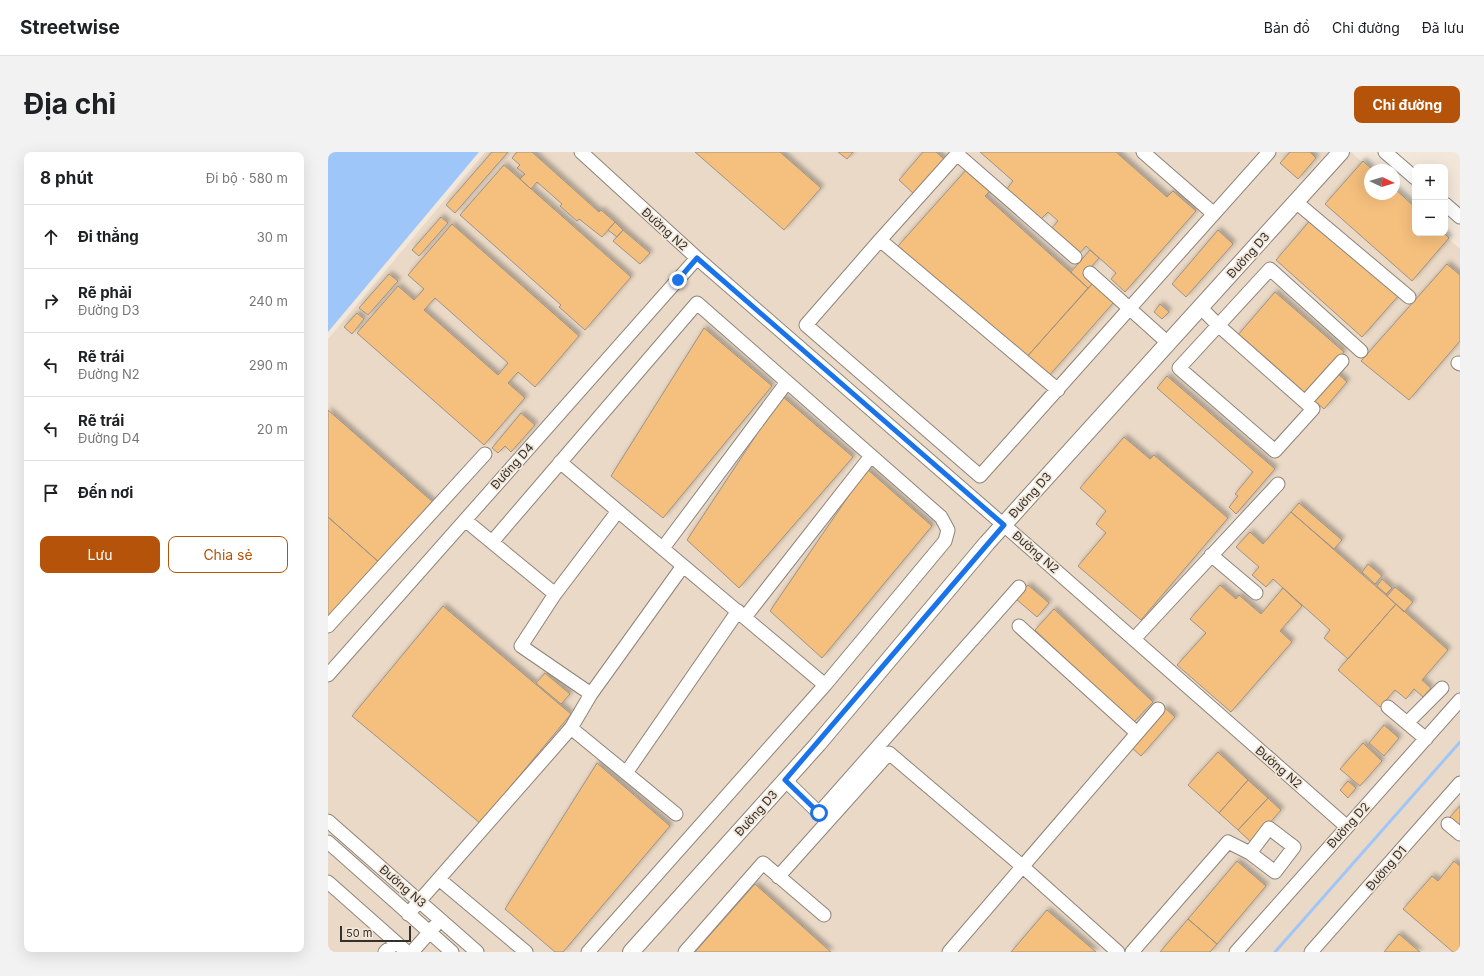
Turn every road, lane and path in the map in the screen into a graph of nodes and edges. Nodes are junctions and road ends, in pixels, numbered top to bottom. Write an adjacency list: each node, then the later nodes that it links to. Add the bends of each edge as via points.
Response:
1 (581, 152): 14 (street, Đường N2)
2 (1143, 152): 10 (street)
3 (1270, 152): 10 (street)
4 (1341, 152): 8 (main road, Đường D3)
5 (1384, 152): 7 (street)
6 (958, 153): 12 (street); 13 (street)
7 (1412, 175)
8 (1296, 202): 16 (street); 17 (main road, Đường D3)
9 (1448, 207): 11 (street)
10 (1214, 214): 18 (street)
11 (1460, 217)
12 (880, 240): 24 (street); 24 (street, via 806,325 980,476)
13 (1075, 257)
14 (697, 258): 31 (street, Đường D4); 32 (street, Đường N2)
15 (1090, 273): 18 (street)
16 (1409, 297)
17 (1200, 307): 19 (street); 20 (main road, Đường D3)
18 (1131, 308): 20 (street); 24 (street)
19 (1219, 326): 21 (street, via 1270,269); 25 (street); 25 (street, via 1179,368 1275,451 1313,409)
20 (1168, 343): 32 (main road, Đường D3)
21 (1361, 351)
22 (1342, 361): 25 (street)
23 (787, 382): 27 (street); 28 (street, via 696,303); 34 (street)
24 (1058, 390)
25 (1305, 402)
26 (485, 454): 41 (street)
27 (871, 456): 40 (street); 45 (street, via 941,517 948,530 948,536)
28 (560, 462): 30 (street); 33 (street)
29 (1278, 484): 35 (street)
30 (618, 510): 34 (street); 39 (street)
31 (465, 520): 33 (street); 44 (street, Đường D4)
32 (1004, 525): 43 (street, Đường N2); 56 (main road, Đường D3)
33 (492, 542): 39 (street)
34 (663, 548): 36 (street)
35 (1211, 555): 38 (street); 43 (street)
36 (683, 566): 40 (street); 47 (street)
37 (1019, 587): 59 (street)
38 (1256, 593)
39 (555, 594): 47 (street, via 521,646)
40 (741, 614): 45 (street); 55 (street)
41 (328, 626)
42 (1018, 626): 53 (street)
43 (1134, 639): 62 (street, Đường N2)
44 (328, 675)
45 (825, 685): 83 (street)
46 (1442, 688): 51 (street)
47 (591, 694): 52 (street)
48 (1460, 700): 54 (street, Đường D2)
49 (1388, 707): 51 (street)
50 (1158, 709): 53 (street)
51 (1407, 723): 54 (street)
52 (571, 728): 55 (street); 68 (street)
53 (1137, 733): 66 (street)
54 (1426, 739): 62 (street, Đường D2)
55 (626, 773): 58 (street)
56 (785, 780): 59 (street); 84 (main road, Đường D3)
57 (1460, 783): 90 (street, Đường D1)
58 (676, 814)
59 (823, 817): 66 (street, via 889,753); 67 (street)
60 (328, 821): 70 (street, Đường N3)
61 (1448, 824): 63 (street)
62 (1346, 826): 89 (street, Đường D2)
63 (1460, 834)
64 (328, 842): 71 (street, Đường N3)
65 (1250, 852): 88 (street, via 1228,842)
66 (1022, 866): 86 (street); 87 (street)
67 (778, 877): 72 (street); 85 (street, via 762,864)
68 (439, 880): 70 (street); 82 (street)
69 (328, 882): 79 (street)
70 (419, 901): 71 (street); 73 (street, Đường N3)
71 (408, 914): 74 (street, Đường N3)
72 (824, 915)
73 (440, 920): 74 (street); 75 (street, Đường N3)
74 (429, 932): 76 (street, Đường N3); 80 (street)
75 (454, 932): 76 (street); 81 (street, Đường N3)
76 (444, 949)
77 (385, 952): 78 (street)
78 (389, 952)
79 (407, 952)
80 (412, 952)
81 (477, 952)
82 (526, 952)
83 (588, 952)
84 (632, 952)
85 (685, 952)
86 (949, 952)
87 (1118, 952)
88 (1132, 952)
89 (1236, 952)
90 (1311, 952)

